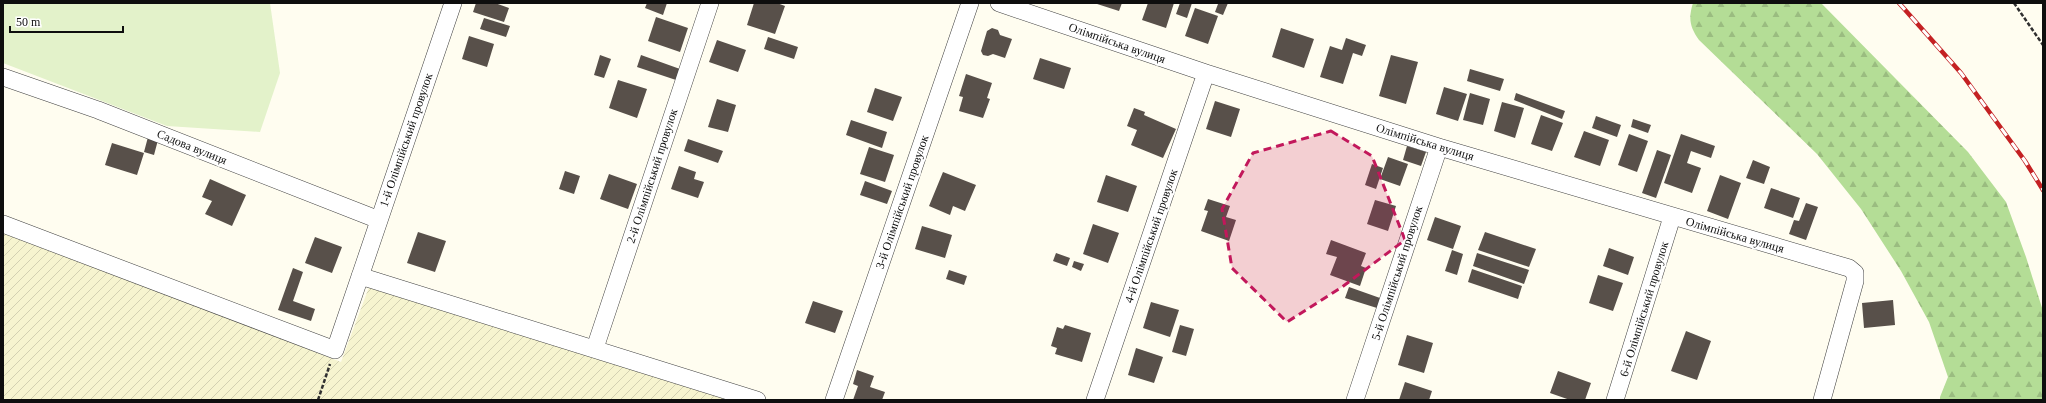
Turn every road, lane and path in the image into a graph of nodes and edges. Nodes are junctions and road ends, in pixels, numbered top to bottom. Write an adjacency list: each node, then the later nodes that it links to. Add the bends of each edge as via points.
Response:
1 (453, 3): 12 (street, 1-й Олімпійський провулок)
2 (710, 3): 15 (street, 2-й Олімпійський провулок)
3 (970, 3): 19 (street, 3-й Олімпійський провулок)
4 (998, 3): 6 (street, Олімпійська вулиця)
5 (2014, 3): 7 (path)
6 (1039, 9): 8 (street, Олімпійська вулиця)
7 (2043, 45)
8 (1206, 73): 10 (street, Олімпійська вулиця); 20 (street, 4-й Олімпійський провулок)
9 (3, 77): 12 (street, Садова вулиця, via 98,110)
10 (1439, 147): 11 (street, Олімпійська вулиця); 21 (street, 5-й Олімпійський провулок)
11 (1672, 217): 22 (street, 6-й Олімпійський провулок); 23 (street, Олімпійська вулиця, via 1840,265 1854,272 1855,281)
12 (379, 220): 14 (street, 1-й Олімпійський провулок)
13 (3, 224): 16 (street)
14 (360, 276): 15 (street); 16 (street, 1-й Олімпійський провулок)
15 (595, 348): 18 (street)
16 (335, 350): 17 (path)
17 (318, 400)
18 (757, 400)
19 (834, 400)
20 (1095, 400)
21 (1355, 400)
22 (1615, 400)
23 (1822, 400)

